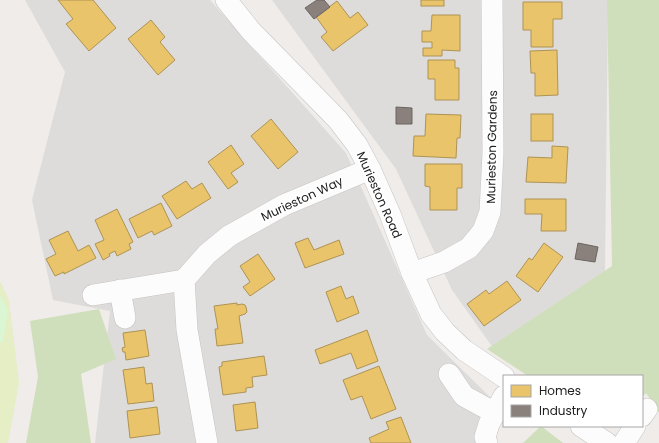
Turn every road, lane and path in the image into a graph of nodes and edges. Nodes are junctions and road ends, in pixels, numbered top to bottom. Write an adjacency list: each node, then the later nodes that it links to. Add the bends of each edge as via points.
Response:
1 (226, 0): 3 (street, Murieston Road, via 251,31 338,120 357,145)
2 (492, 0): 4 (street, Murieston Gardens, via 493,153 490,212 483,231 469,248 444,262)
3 (370, 169): 4 (street, Murieston Road); 5 (street, Murieston Way, via 284,205 229,236 207,254)
4 (412, 273): 10 (street, Murieston Road, via 431,314 445,332 464,350)
5 (184, 280): 6 (street); 14 (street, via 187,330)
6 (120, 290): 7 (street); 8 (street)
7 (93, 295)
8 (125, 318)
9 (449, 374): 11 (street, via 464,396)
10 (503, 376)
11 (500, 404): 15 (street, via 489,424 485,437)
12 (583, 427): 16 (street)
13 (634, 427): 17 (street)
14 (207, 443)
15 (487, 443)
16 (607, 443)
17 (624, 443)

